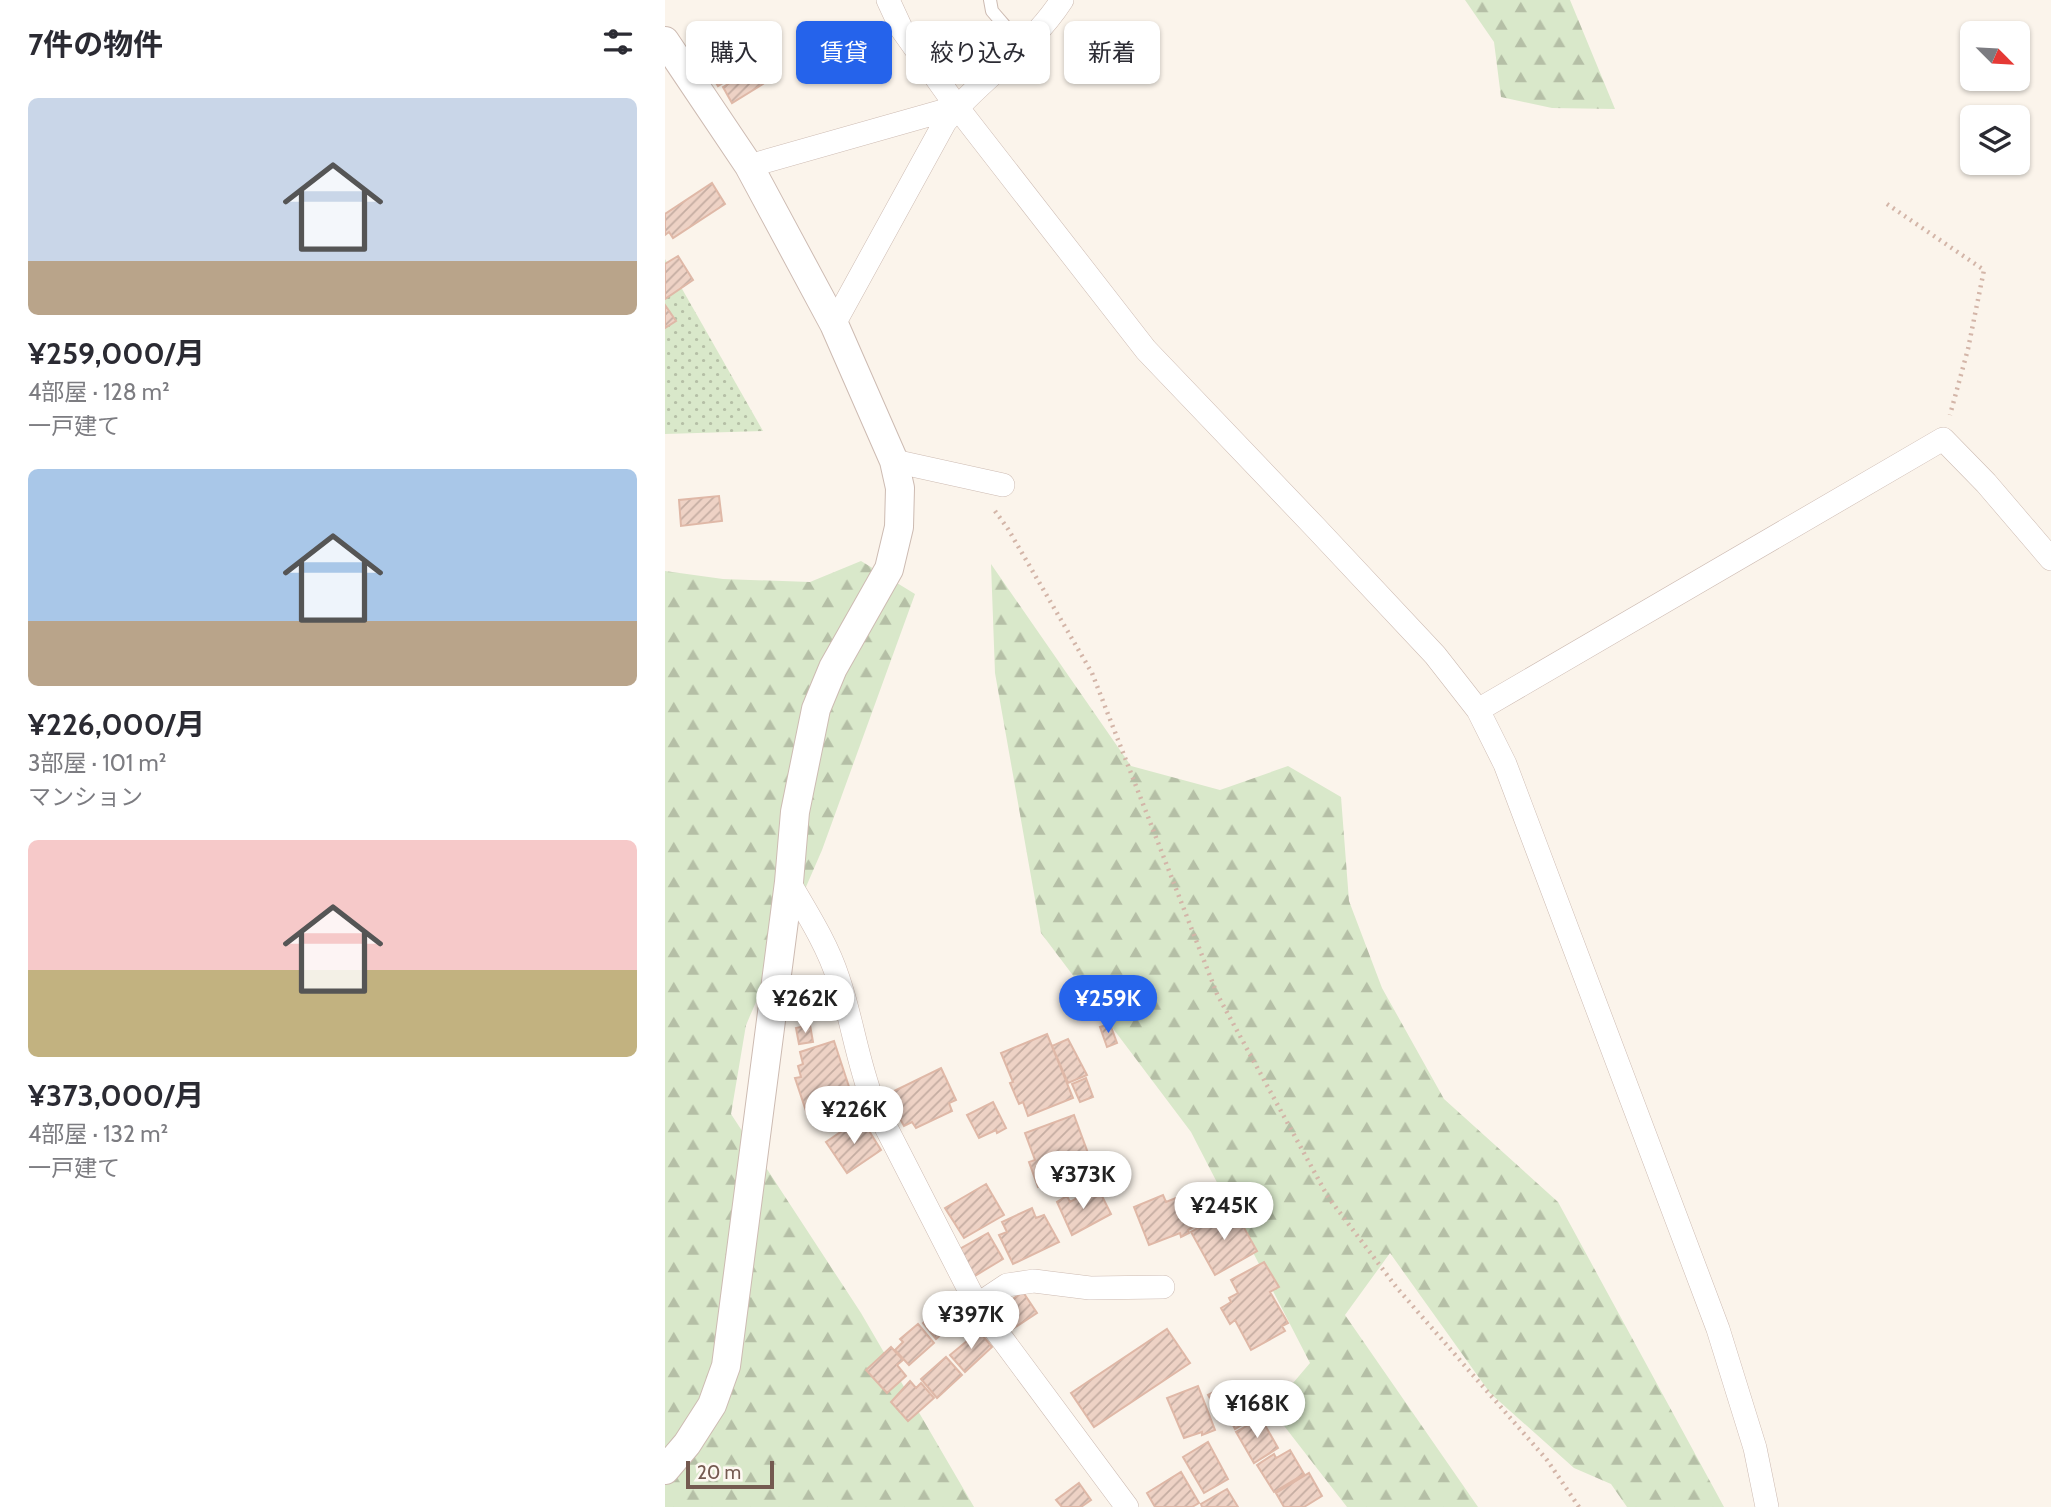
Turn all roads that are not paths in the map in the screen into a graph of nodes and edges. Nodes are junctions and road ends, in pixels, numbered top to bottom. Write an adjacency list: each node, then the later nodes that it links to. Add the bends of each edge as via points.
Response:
1 (888, 0): 8 (street, via 901,28)
2 (990, 0): 4 (lane)
3 (1062, 0): 5 (street)
4 (1001, 21)
5 (1045, 21)
6 (665, 41): 9 (street)
7 (983, 84): 8 (street)
8 (957, 107): 9 (street); 10 (street); 14 (street, via 1146,350 1425,645)
9 (749, 166): 10 (street)
10 (834, 324): 11 (street)
11 (894, 461): 12 (street); 15 (street, via 901,488 899,527 888,569 833,668 816,709 795,812)
12 (1003, 485)
13 (2051, 559): 14 (street, via 1943,439)
14 (1478, 709): 20 (street, via 1505,764 1718,1329 1755,1448)
15 (789, 883): 17 (street, via 839,979 860,1069 873,1102); 18 (street, via 726,1366 712,1405)
16 (1163, 1287): 17 (street, via 1090,1288 1034,1281 1007,1285)
17 (977, 1305): 19 (street)
18 (665, 1470)
19 (1128, 1507)
20 (1767, 1507)

